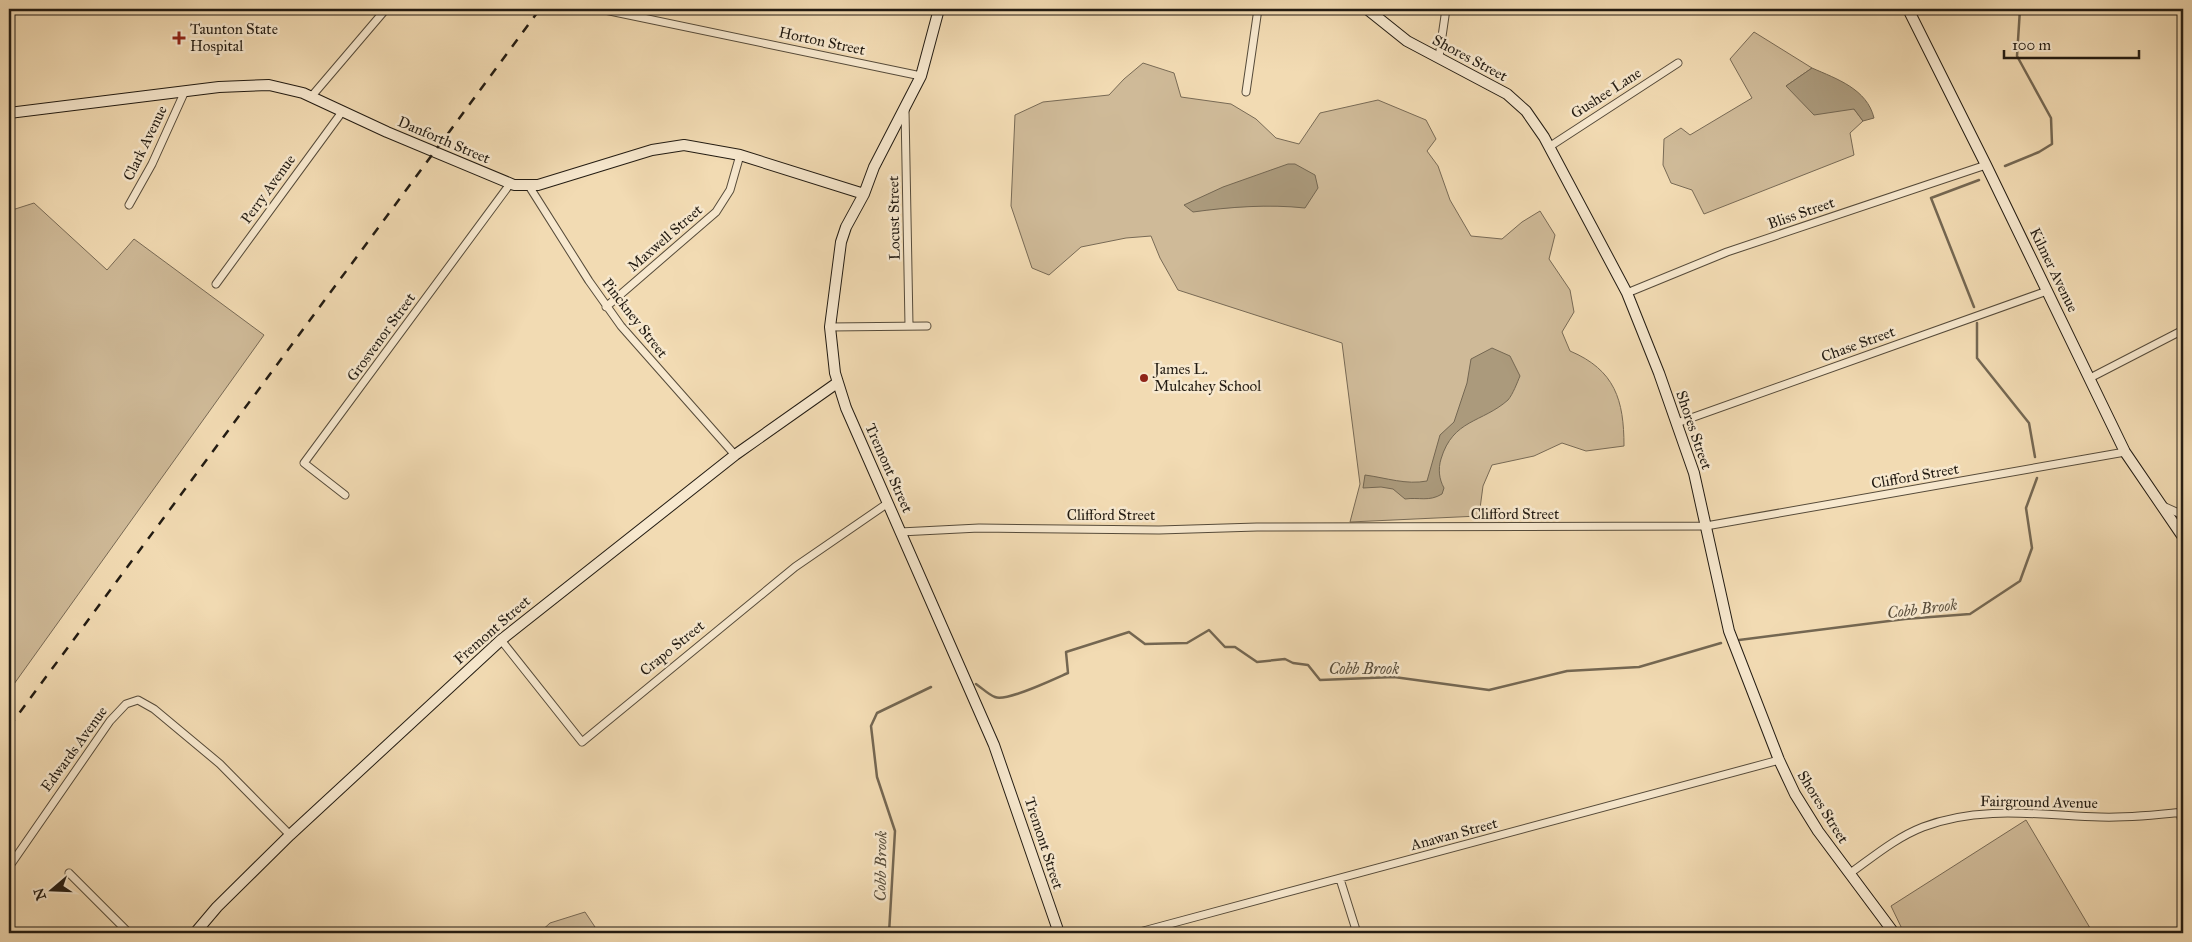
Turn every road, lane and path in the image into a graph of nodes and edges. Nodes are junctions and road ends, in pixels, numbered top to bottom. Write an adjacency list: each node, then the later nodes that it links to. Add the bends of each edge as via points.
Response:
1 (386, 9): 13 (street)
2 (600, 9): 10 (street, Horton Street)
3 (939, 9): 10 (street, Tremont Street)
4 (1258, 9): 12 (street)
5 (1367, 9): 8 (street, Shores Street, via 1399,36)
6 (1446, 9): 8 (street)
7 (1908, 9): 19 (street, Kilmer Avenue)
8 (1439, 57): 17 (street, Shores Street, via 1512,99 1532,120)
9 (1678, 63): 17 (street, Gushee Lane)
10 (921, 76): 14 (street, Tremont Street)
11 (185, 91): 13 (street, Danforth Street, via 269,85); 16 (street, Danforth Street); 23 (street, Clark Avenue, via 152,164)
12 (1246, 92)
13 (311, 97): 15 (street, Danforth Street)
14 (906, 110): 22 (street, Tremont Street, via 874,168); 28 (street, Locust Street)
15 (342, 112): 20 (street, Danforth Street); 24 (street, Perry Avenue)
16 (9, 113)
17 (1548, 147): 26 (street, Shores Street)
18 (740, 155): 21 (street, Danforth Street, via 699,146 668,146); 22 (street, Danforth Street); 27 (street, Maxwell Street, via 730,190 716,212)
19 (1986, 165): 25 (street, Kilmer Avenue); 26 (street, Bliss Street, via 1727,252)
20 (510, 184): 21 (street, Danforth Street); 37 (street, Grosvenor Street, via 304,463)
21 (529, 186): 27 (street, Pinckney Street)
22 (864, 194): 30 (street, Tremont Street, via 841,242)
23 (129, 205)
24 (216, 284)
25 (2047, 291): 32 (street, Kilmer Avenue); 34 (street, Chase Street)
26 (1627, 293): 34 (street, Shores Street)
27 (606, 307): 36 (street, Pinckney Street)
28 (909, 325): 29 (street); 30 (street)
29 (928, 326)
30 (830, 327): 33 (street, Tremont Street)
31 (2183, 330): 32 (street)
32 (2090, 378): 35 (street, Kilmer Avenue)
33 (837, 383): 36 (street, Fremont Street); 38 (street, Tremont Street)
34 (1677, 423): 41 (street, Shores Street)
35 (2125, 452): 39 (street, Kilmer Avenue); 41 (street, Clifford Street)
36 (735, 455): 44 (street, Fremont Street)
37 (345, 495)
38 (888, 503): 42 (street, Tremont Street); 44 (street, Crapo Street, via 795,567 582,742)
39 (2160, 505): 40 (street); 43 (street, Kilmer Avenue)
40 (2183, 514)
41 (1706, 526): 42 (street, Clifford Street, via 979,528); 45 (street, Shores Street, via 1729,631)
42 (900, 532): 55 (street, Tremont Street, via 994,745)
43 (2183, 537)
44 (501, 640): 48 (street, Fremont Street)
45 (1779, 760): 51 (street, Shores Street, via 1806,812); 52 (street, Anawan Street)
46 (2182, 812): 47 (street); 51 (street, Fairground Avenue, via 2114,817 1997,813 1960,816 1907,834)
47 (2183, 827)
48 (290, 835): 49 (street, Edwards Avenue, via 220,764 154,708 138,700 126,704 110,721); 54 (street, Fremont Street)
49 (9, 866)
50 (69, 873): 53 (street)
51 (1849, 874): 58 (street, Shores Street)
52 (1340, 879): 56 (street, Anawan Street); 57 (street)
53 (129, 933)
54 (195, 933)
55 (1059, 933)
56 (1136, 933)
57 (1357, 933)
58 (1894, 933)

